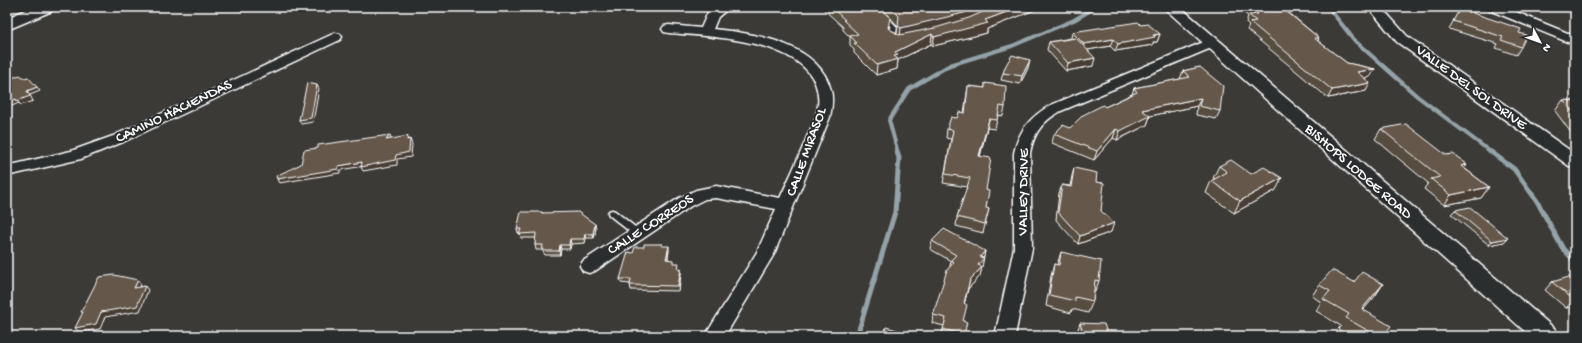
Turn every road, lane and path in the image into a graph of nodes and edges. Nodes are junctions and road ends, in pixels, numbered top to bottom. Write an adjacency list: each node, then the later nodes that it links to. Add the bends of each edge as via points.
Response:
1 (46, 7): 7 (main road)
2 (724, 7): 9 (street, via 713,15)
3 (874, 7): 11 (lane, via 894,27 892,37 899,41)
4 (1171, 7): 13 (street, BISHOPS LODGE ROAD)
5 (1374, 7): 14 (street, VALLE DEL SOL DRIVE, via 1402,39)
6 (1493, 7): 12 (street)
7 (7, 25)
8 (669, 29): 9 (street, CALLE MIRASOL)
9 (704, 32): 16 (street, CALLE MIRASOL, via 753,38 785,49 809,66 823,85 826,100 823,117)
10 (335, 37): 15 (street, CAMINO HACIENDAS, via 118,140 75,155)
11 (905, 40)
12 (1575, 41)
13 (1211, 43): 21 (street, VALLEY DRIVE, via 1056,108 1030,127 1022,153 1023,248); 22 (street, BISHOPS LODGE ROAD)
14 (1575, 162)
15 (7, 171)
16 (787, 205): 18 (street, CALLE CORREOS, via 708,192 690,198); 20 (street, CALLE MIRASOL, via 759,266)
17 (612, 213): 18 (lane)
18 (637, 233): 19 (street, CALLE CORREOS)
19 (589, 266)
20 (715, 336)
21 (1005, 336)
22 (1546, 336)

